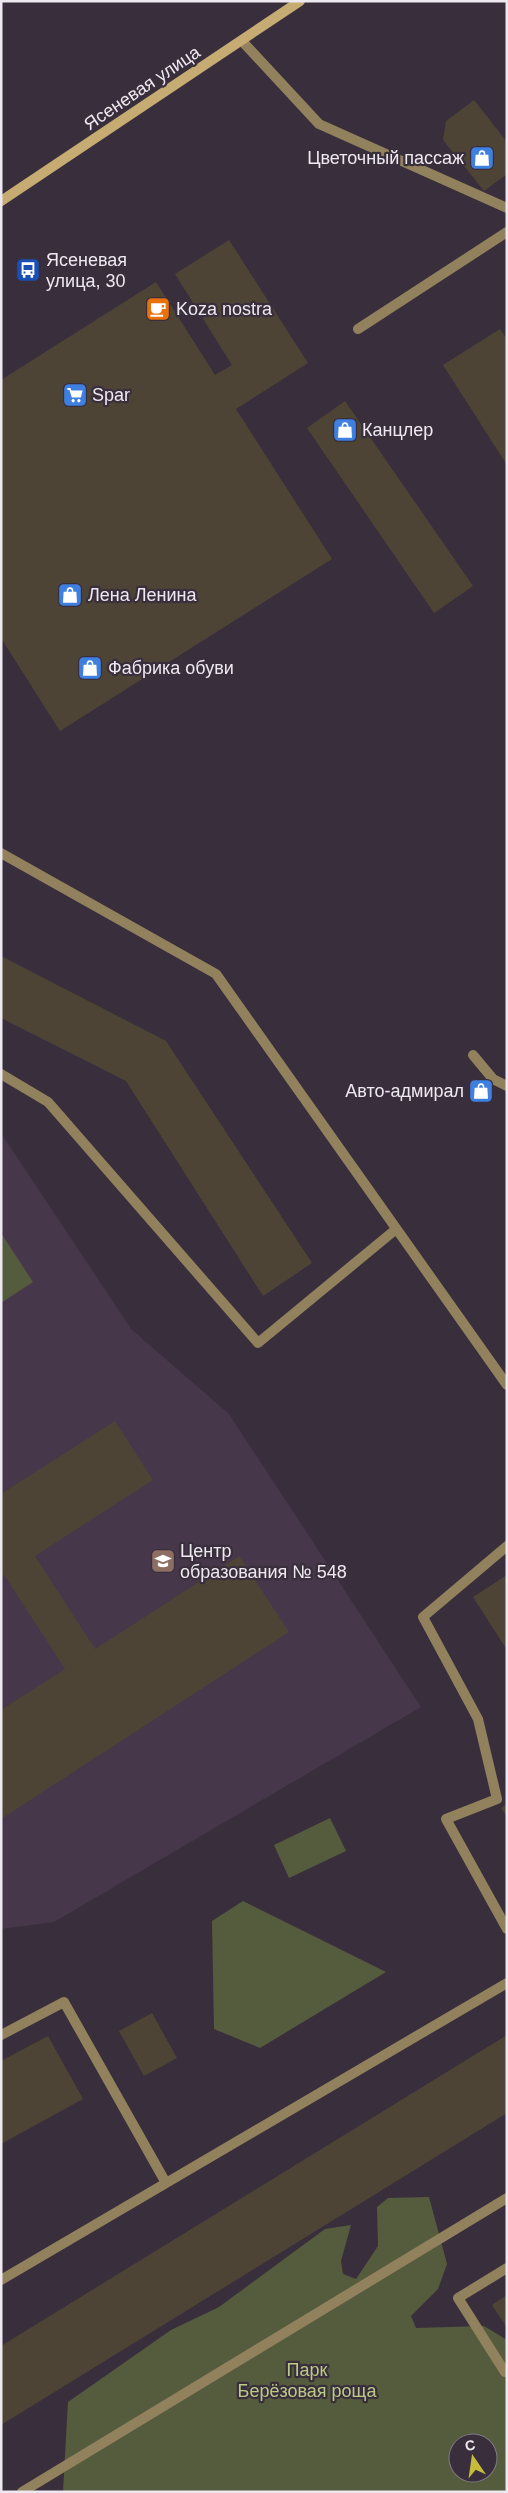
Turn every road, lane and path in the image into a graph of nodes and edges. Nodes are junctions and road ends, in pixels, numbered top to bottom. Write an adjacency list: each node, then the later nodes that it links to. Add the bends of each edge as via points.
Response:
1 (300, 1): 2 (main road, Ясеневая улица)
2 (242, 41): 3 (main road, Ясеневая улица); 4 (lane, via 319,124)
3 (1, 201)
4 (507, 208)
5 (507, 232): 6 (lane)
6 (358, 329)
7 (1, 854): 11 (lane, via 216,974)
8 (473, 1055): 10 (lane, via 493,1079)
9 (1, 1074): 11 (lane, via 48,1102 258,1343)
10 (507, 1086)
11 (395, 1230): 12 (lane)
12 (507, 1386)
13 (507, 1546): 14 (lane, via 423,1617 478,1719 497,1800 446,1819)
14 (507, 1929)
15 (507, 1983): 17 (lane)
16 (1, 2035): 17 (lane, via 64,2002)
17 (166, 2183): 20 (lane)
18 (507, 2198): 22 (lane)
19 (507, 2268): 21 (lane, via 458,2298)
20 (1, 2280)
21 (505, 2372)
22 (22, 2492)

